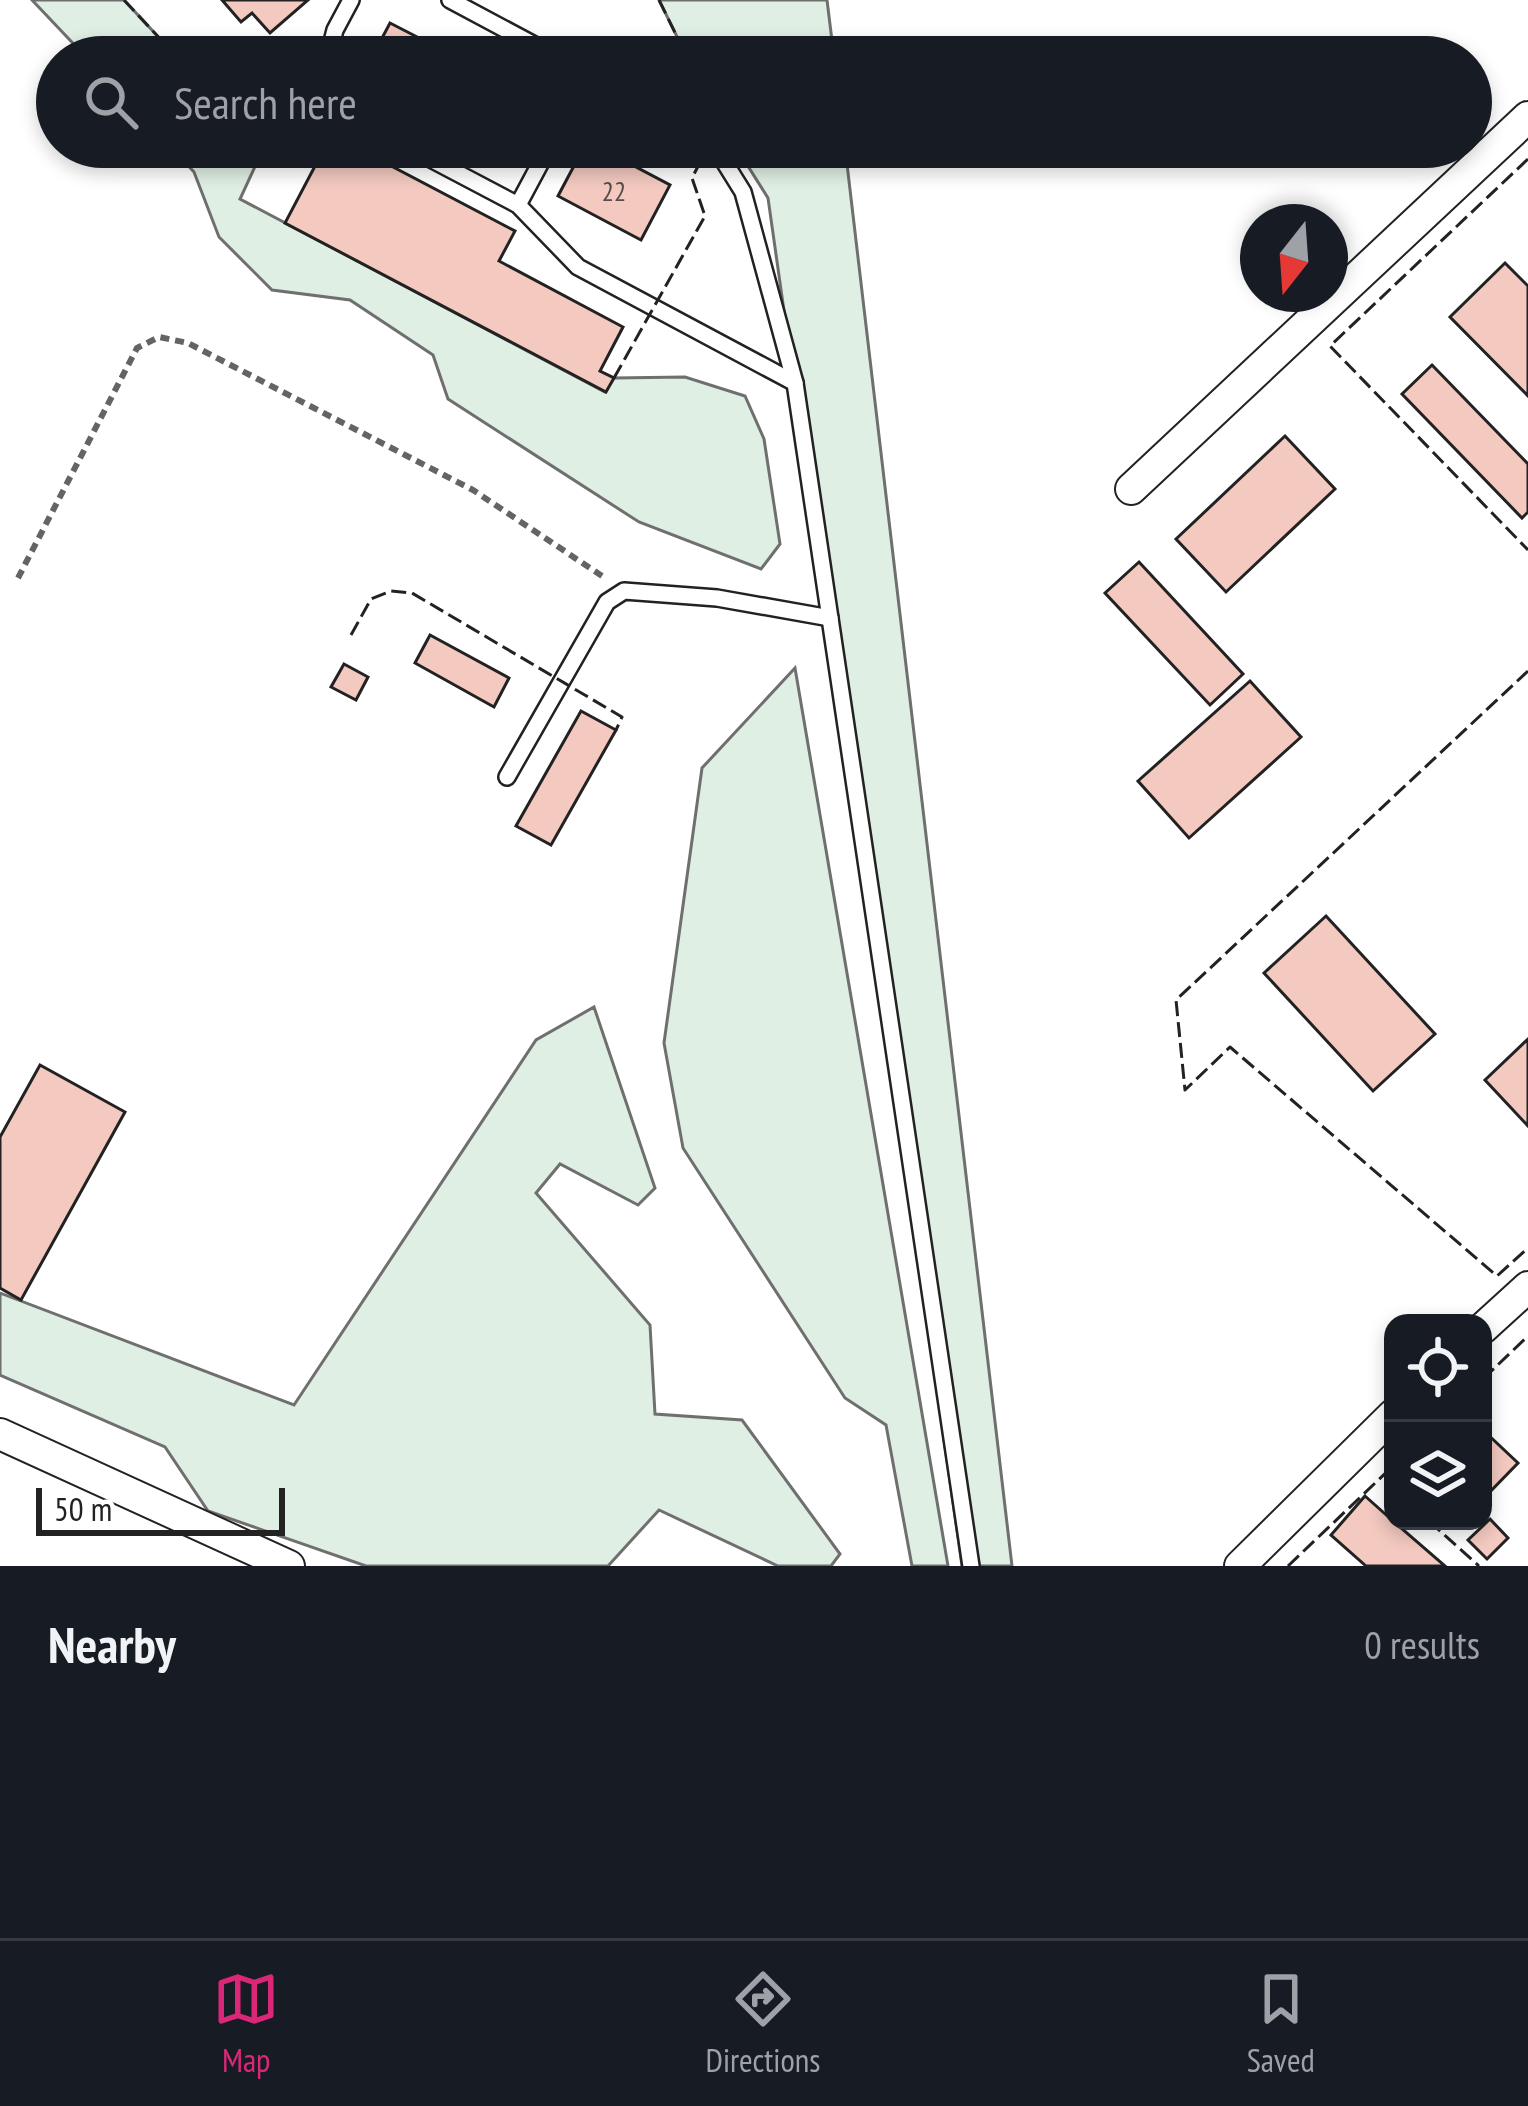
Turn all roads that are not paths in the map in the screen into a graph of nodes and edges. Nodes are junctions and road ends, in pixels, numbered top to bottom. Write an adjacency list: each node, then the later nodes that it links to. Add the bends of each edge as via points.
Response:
1 (351, 0): 3 (lane)
2 (450, 0): 4 (lane)
3 (333, 36)
4 (518, 36)
5 (1528, 117): 6 (street)
6 (1492, 151)
7 (448, 168): 11 (lane)
8 (538, 168): 11 (lane)
9 (728, 168): 12 (lane, via 743,192)
10 (1473, 168): 13 (street)
11 (518, 205): 12 (lane, via 578,267)
12 (795, 383): 14 (lane)
13 (1130, 489)
14 (830, 618): 15 (lane, via 624,591 607,602); 21 (lane)
15 (507, 777)
16 (1528, 1287): 17 (street)
17 (1492, 1320)
18 (1386, 1422): 22 (street)
19 (0, 1434): 20 (street)
20 (289, 1566)
21 (971, 1566)
22 (1240, 1566)

